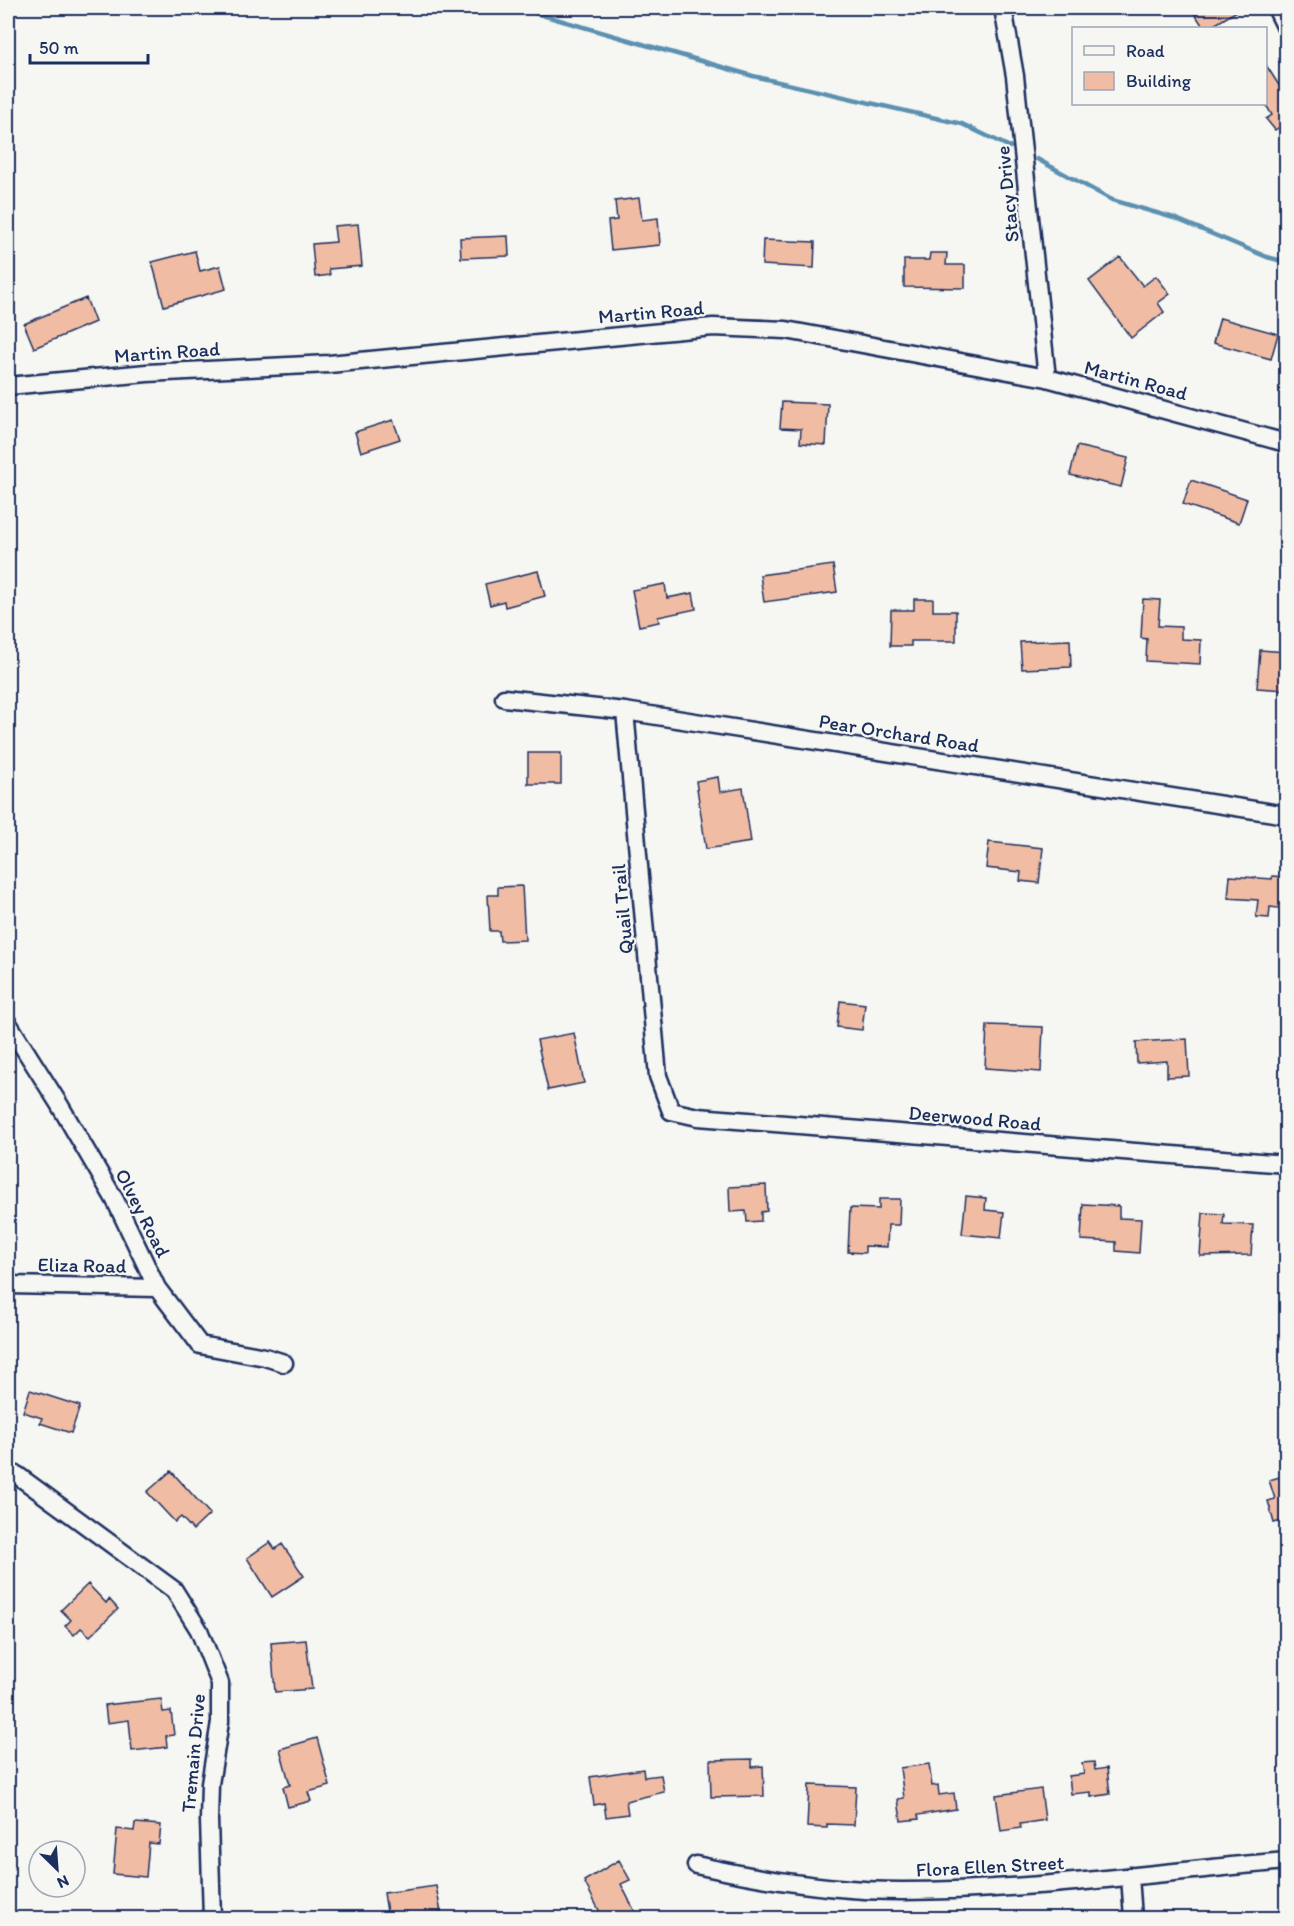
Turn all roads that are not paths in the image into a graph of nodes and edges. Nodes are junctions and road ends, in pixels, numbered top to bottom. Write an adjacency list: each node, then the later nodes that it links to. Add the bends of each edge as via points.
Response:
1 (1003, 8): 4 (street, Stacy Drive, via 1016,76)
2 (1276, 8): 3 (street)
3 (1287, 28)
4 (1047, 378): 5 (street, Martin Road, via 786,330 713,327 329,364 147,373); 6 (street, Martin Road)
5 (8, 386)
6 (1287, 443)
7 (504, 698): 8 (street, Pear Orchard Road)
8 (625, 711): 9 (street, Pear Orchard Road); 11 (street, Quail Trail, via 658,1076)
9 (1287, 815)
10 (8, 1023): 14 (street, Olvey Road, via 115,1200)
11 (667, 1102): 12 (street, Deerwood Road, via 671,1111 698,1117)
12 (1287, 1164)
13 (8, 1285): 14 (street, Eliza Road)
14 (157, 1288): 15 (street, Olvey Road, via 200,1345)
15 (284, 1363)
16 (8, 1473): 20 (street, Tremain Drive, via 174,1590 199,1629 220,1683 220,1722 210,1784)
17 (1287, 1861): 19 (street, Flora Ellen Street)
18 (696, 1865): 19 (street, Flora Ellen Street, via 807,1885 900,1891 1025,1887)
19 (1130, 1876): 21 (street)
20 (212, 1918)
21 (1133, 1918)

